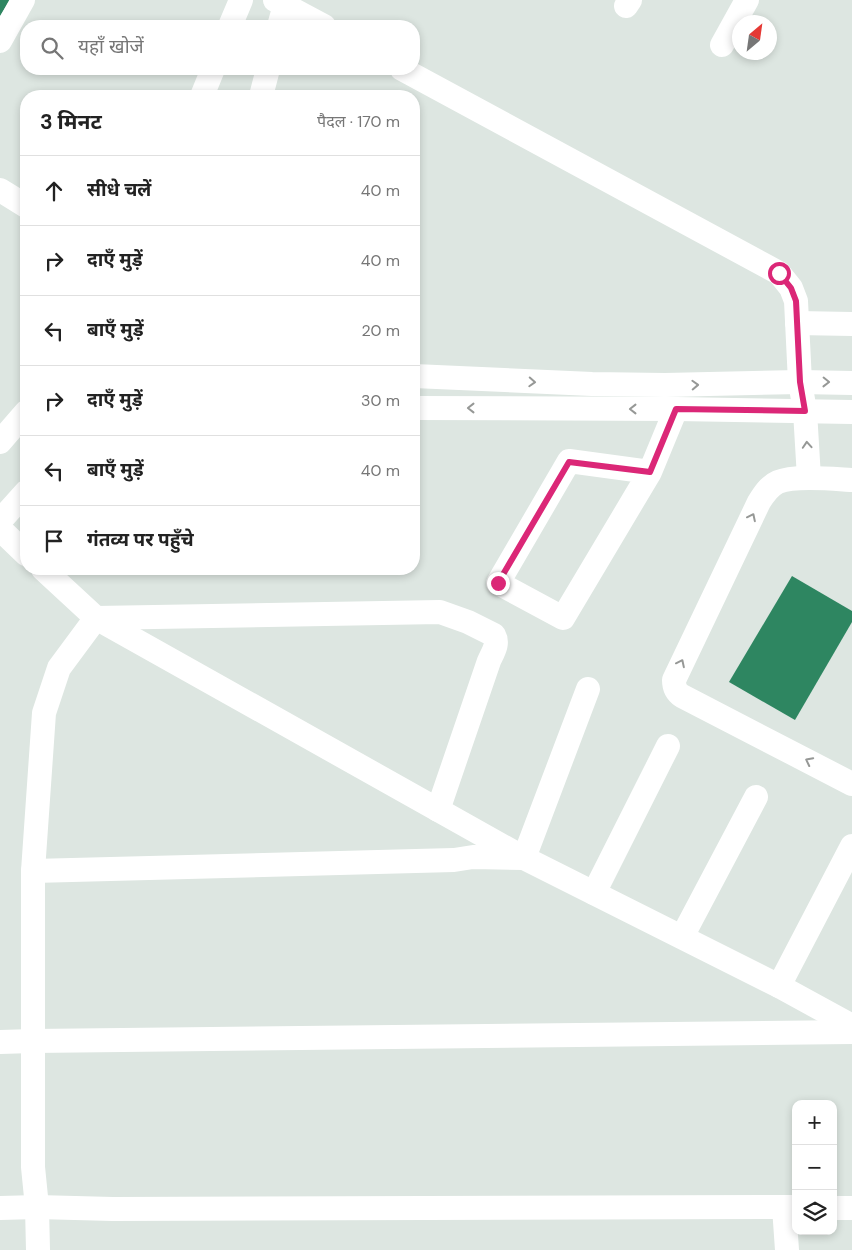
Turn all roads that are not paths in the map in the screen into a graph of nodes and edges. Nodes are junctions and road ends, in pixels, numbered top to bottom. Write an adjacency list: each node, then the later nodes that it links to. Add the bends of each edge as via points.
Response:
1 (23, 0): 7 (street)
2 (241, 0): 5 (street)
3 (747, 0): 8 (street)
4 (281, 8): 6 (street)
5 (233, 20)
6 (310, 20)
7 (0, 42)
8 (722, 45)
9 (211, 75): 12 (street)
10 (266, 75): 13 (street)
11 (413, 75): 16 (street, via 779,273 796,301)
12 (204, 90)
13 (262, 90)
14 (0, 190): 15 (street)
15 (20, 202)
16 (797, 323): 17 (street); 19 (street)
17 (852, 324)
18 (420, 376): 19 (street, one-way to 19, via 592,384)
19 (800, 382): 20 (street, one-way to 20); 23 (street)
20 (852, 383)
21 (420, 408): 22 (street, one-way to 21)
22 (676, 409): 23 (street); 27 (street)
23 (805, 411): 24 (street); 28 (street, one-way to 23)
24 (852, 412)
25 (20, 419): 26 (street)
26 (0, 442)
27 (650, 472): 27 (street, via 563,618 498,583 569,462)
28 (809, 478): 29 (street); 38 (street, one-way to 28, via 682,696 674,686 676,673 762,497 777,482)
29 (852, 480)
30 (20, 499): 31 (street)
31 (0, 521)
32 (0, 529): 33 (street)
33 (20, 548)
34 (49, 575): 35 (street)
35 (96, 618): 40 (street); 40 (street, via 440,612 494,635 495,648); 43 (street, via 59,668 44,713)
36 (588, 689): 42 (street)
37 (668, 746): 44 (street)
38 (852, 784)
39 (756, 797): 45 (street)
40 (438, 810): 42 (street)
41 (852, 846): 46 (street)
42 (524, 858): 43 (street); 44 (street)
43 (33, 871): 49 (street)
44 (594, 893): 45 (street)
45 (682, 937): 46 (street)
46 (780, 986): 47 (street)
47 (852, 1026)
48 (852, 1032): 49 (street)
49 (33, 1040): 50 (street); 51 (street, via 33,1166)
50 (0, 1042)
51 (37, 1207): 52 (street); 53 (street); 56 (street)
52 (790, 1207): 57 (street)
53 (0, 1208)
54 (837, 1208): 55 (street)
55 (852, 1208)
56 (38, 1250)
57 (787, 1250)

